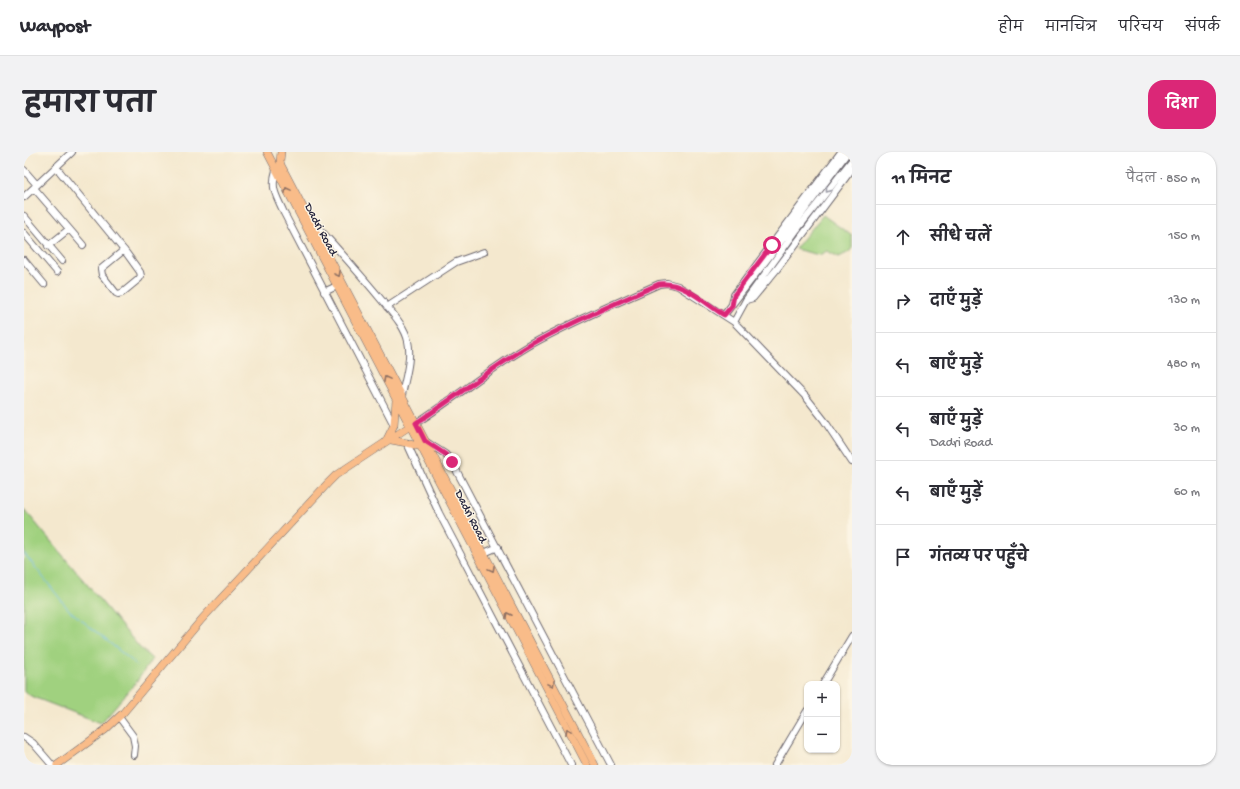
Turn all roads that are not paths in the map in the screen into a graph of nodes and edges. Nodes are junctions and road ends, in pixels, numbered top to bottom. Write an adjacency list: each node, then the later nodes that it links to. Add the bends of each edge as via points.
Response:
1 (72, 152): 9 (street)
2 (267, 152): 8 (main road, Dadri Road)
3 (275, 152): 8 (main road, Dadri Road)
4 (281, 152): 8 (main road)
5 (841, 152): 29 (street, via 734,295)
6 (848, 152): 29 (street)
7 (852, 160): 28 (street, one-way to 28)
8 (279, 165): 15 (main road, Dadri Road); 26 (main road, Dadri Road, one-way to 8); 27 (street, via 273,180 274,189)
9 (56, 166): 12 (street); 20 (street)
10 (852, 169): 28 (street, via 777,270 753,298)
11 (24, 170): 12 (street)
12 (36, 186): 13 (street); 16 (street)
13 (24, 197)
14 (24, 216): 19 (street)
15 (310, 219): 30 (street); 33 (main road, Dadri Road, one-way to 33)
16 (68, 229): 18 (street); 19 (street)
17 (24, 233): 24 (street)
18 (83, 245)
19 (48, 246): 23 (street)
20 (124, 250): 20 (street, via 140,272 140,276 118,294 102,275 101,269)
21 (484, 252): 30 (street, via 456,262)
22 (24, 260): 25 (street)
23 (62, 261)
24 (56, 272)
25 (44, 284)
26 (334, 287): 27 (street); 33 (main road, Dadri Road, one-way to 26)
27 (324, 292): 35 (street)
28 (746, 300): 32 (street)
29 (732, 306): 31 (street)
30 (387, 307): 33 (street, via 407,336 409,348 406,374)
31 (724, 315): 32 (street); 34 (street, via 678,286 659,284 532,344)
32 (734, 322): 39 (street, via 813,406)
33 (399, 397): 34 (main road, Dadri Road); 35 (main road)
34 (413, 424): 36 (main road); 38 (main road, Dadri Road)
35 (394, 425): 36 (main road)
36 (388, 442): 37 (main road); 45 (main road, via 328,482 202,619)
37 (407, 443): 38 (main road); 50 (street, via 439,513)
38 (423, 444): 40 (street, via 445,454 452,462); 41 (main road, Dadri Road); 51 (main road, Dadri Road, one-way to 38)
39 (852, 462)
40 (498, 547): 41 (street); 53 (street)
41 (484, 553): 52 (main road, Dadri Road, one-way to 52)
42 (852, 636): 43 (street)
43 (825, 681)
44 (804, 716): 54 (street)
45 (119, 717): 47 (street, via 133,736); 49 (main road)
46 (24, 737): 48 (street, via 33,743)
47 (134, 755)
48 (52, 765)
49 (57, 765)
50 (571, 765)
51 (586, 765)
52 (595, 765)
53 (611, 765)
54 (775, 765)

